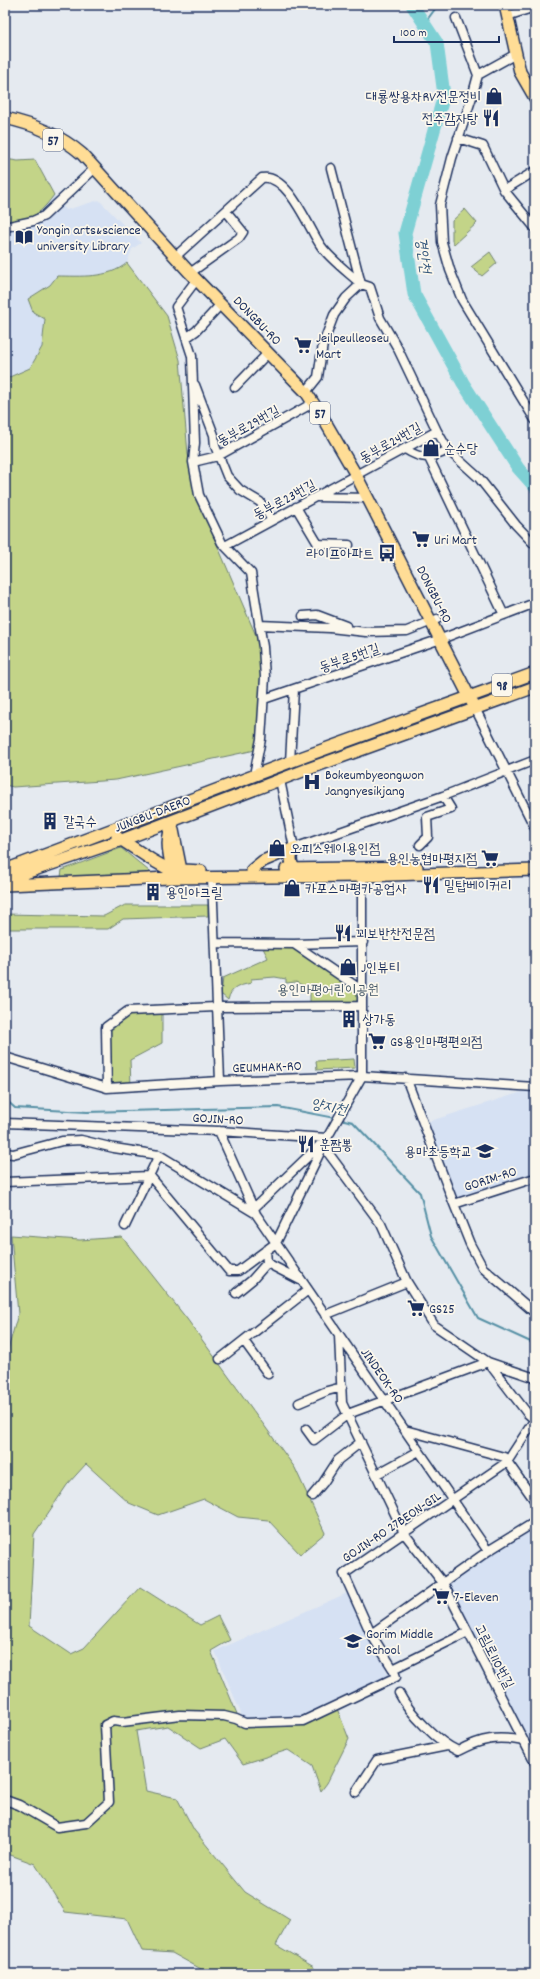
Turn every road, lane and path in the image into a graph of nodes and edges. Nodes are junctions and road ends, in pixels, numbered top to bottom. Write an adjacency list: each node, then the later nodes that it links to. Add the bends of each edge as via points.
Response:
1 (535, 6): 2 (street)
2 (506, 10): 4 (main road)
3 (456, 18): 5 (street)
4 (516, 54): 5 (street); 6 (main road, via 520,72)
5 (478, 75): 9 (street)
6 (535, 98)
7 (5, 118): 11 (main road, via 47,131 69,142)
8 (5, 125): 11 (main road, DONGBU-RO / 57, via 63,144)
9 (458, 138): 13 (street, via 483,146); 27 (street, via 440,205 442,242 462,300)
10 (331, 168): 19 (street)
11 (94, 169): 15 (street, via 44,216); 17 (main road, DONGBU-RO / 57)
12 (535, 170): 13 (street)
13 (504, 190): 16 (street)
14 (226, 211): 17 (street); 18 (street, via 243,232); 19 (street, via 262,178 273,178 302,211 321,247)
15 (5, 227)
16 (535, 228)
17 (176, 256): 18 (main road, DONGBU-RO / 57)
18 (193, 276): 20 (main road, DONGBU-RO / 57); 21 (street, via 176,307)
19 (361, 284): 25 (street, via 346,298 334,315 323,344 318,378); 28 (street, via 370,287 380,318 397,347)
20 (221, 304): 21 (street); 22 (main road, DONGBU-RO / 57)
21 (186, 338): 23 (street, via 192,356)
22 (268, 353): 24 (street); 25 (main road, DONGBU-RO / 57)
23 (194, 382): 31 (street, via 214,435); 33 (street)
24 (235, 387)
25 (306, 392): 26 (main road, DONGBU-RO / 57)
26 (313, 403): 31 (street, 동부로29번길); 34 (main road, DONGBU-RO / 57)
27 (535, 420)
28 (437, 431): 29 (street, 동부로24번길); 30 (street)
29 (405, 449): 32 (street, via 417,456); 34 (street, 동부로24번길)
30 (448, 450): 32 (street); 39 (street, via 479,478 516,525)
31 (218, 456): 33 (street, 동부로29번길); 38 (street, via 227,476 240,490 260,502)
32 (429, 458): 43 (street)
33 (193, 462): 41 (street, via 199,495)
34 (356, 475): 35 (street, 동부로23번길); 36 (main road, DONGBU-RO / 57)
35 (315, 497): 36 (street); 37 (street, 동부로23번길)
36 (368, 498): 45 (main road, DONGBU-RO / 57)
37 (296, 507): 38 (street, 동부로23번길); 40 (street, via 318,544)
38 (272, 520): 41 (street, 동부로23번길)
39 (535, 544)
40 (349, 545)
41 (225, 546): 46 (street, via 251,573)
42 (535, 603): 43 (street, 동부로5번길)
43 (504, 615): 48 (street, 동부로5번길)
44 (303, 616): 47 (street, via 317,615)
45 (434, 620): 47 (street, via 407,631); 48 (main road, DONGBU-RO / 57)
46 (259, 625): 47 (street); 53 (street, via 266,677)
47 (366, 632)
48 (441, 639): 51 (street, 동부로5번길); 52 (main road, DONGBU-RO / 57)
49 (535, 673): 52 (main road, 98)
50 (535, 687): 54 (main road, 98)
51 (294, 689): 53 (street, 동부로5번길); 56 (street)
52 (469, 696): 54 (main road, DONGBU-RO / 57); 56 (main road, JUNGBU-DAERO)
53 (264, 699): 58 (street, via 261,739)
54 (475, 708): 57 (street); 59 (main road, JUNGBU-DAERO)
55 (535, 760): 57 (street)
56 (290, 762): 58 (main road, JUNGBU-DAERO)
57 (506, 770): 60 (street); 62 (street)
58 (254, 775): 63 (main road, JUNGBU-DAERO)
59 (280, 780): 61 (main road, JUNGBU-DAERO); 66 (street)
60 (443, 796): 65 (street, via 451,809 427,817 428,837); 66 (street)
61 (174, 821): 64 (main road, JUNGBU-DAERO); 70 (main road)
62 (535, 828)
63 (109, 831): 64 (main road); 69 (main road, JUNGBU-DAERO)
64 (122, 840): 70 (main road, via 152,860); 75 (main road, JUNGBU-DAERO)
65 (420, 845)
66 (294, 848): 68 (main road, via 290,856); 71 (main road, via 263,861)
67 (535, 864): 73 (main road)
68 (294, 869): 71 (main road); 73 (main road)
69 (5, 870)
70 (176, 870): 71 (main road)
71 (252, 870)
72 (535, 870): 73 (main road)
73 (362, 872): 74 (main road); 77 (street)
74 (212, 878): 76 (main road); 78 (street)
75 (5, 880)
76 (5, 885)
77 (363, 942): 79 (street); 80 (street)
78 (215, 943): 79 (street); 82 (street)
79 (294, 944): 80 (street)
80 (363, 991): 81 (street)
81 (362, 1006): 82 (street); 84 (street)
82 (216, 1007): 86 (street); 88 (street, via 128,1011 106,1027)
83 (5, 1057): 88 (street, GEUMHAK-RO)
84 (362, 1076): 85 (street, GEUMHAK-RO); 86 (street, GEUMHAK-RO); 91 (street)
85 (406, 1078): 87 (street, GEUMHAK-RO); 97 (street, GORIM-RO)
86 (220, 1081): 88 (street, GEUMHAK-RO)
87 (535, 1087)
88 (107, 1088)
89 (5, 1123): 90 (street, GOJIN-RO)
90 (219, 1131): 91 (street, GOJIN-RO); 98 (street, JINDEOK-RO)
91 (329, 1136): 98 (street); 100 (street); 104 (street, via 329,1154 381,1224)
92 (5, 1153): 93 (street, via 13,1154 62,1141 81,1140)
93 (159, 1155): 94 (street); 98 (street, JINDEOK-RO)
94 (150, 1176): 96 (street); 99 (street); 101 (street, via 229,1271 238,1271)
95 (535, 1178): 97 (street, GORIM-RO)
96 (5, 1182)
97 (454, 1204): 107 (street, GORIM-RO, via 470,1244 484,1268)
98 (254, 1211): 100 (street, JINDEOK-RO)
99 (125, 1226)
100 (276, 1242): 101 (street); 103 (street, JINDEOK-RO)
101 (266, 1250): 102 (street)
102 (266, 1264): 103 (street); 106 (street)
103 (303, 1282): 105 (street, JINDEOK-RO)
104 (406, 1282): 108 (street); 112 (street, via 434,1325)
105 (308, 1290): 108 (street, JINDEOK-RO); 110 (street)
106 (236, 1293)
107 (535, 1313)
108 (325, 1315): 109 (street, JINDEOK-RO)
109 (339, 1334): 115 (street, 고림로110번길); 116 (street, JINDEOK-RO)
110 (244, 1341): 111 (street); 113 (street)
111 (220, 1359)
112 (488, 1362): 114 (street); 116 (street); 119 (street)
113 (268, 1374)
114 (535, 1378)
115 (342, 1386): 117 (street); 118 (street, 고림로110번길, via 342,1403)
116 (385, 1401): 118 (street); 121 (street, JINDEOK-RO)
117 (299, 1403)
118 (348, 1414): 120 (street, via 314,1440); 122 (street, 고림로110번길)
119 (535, 1420): 124 (street)
120 (306, 1429)
121 (405, 1430): 123 (street, JINDEOK-RO); 124 (street, via 504,1457)
122 (361, 1442): 125 (street, 고림로110번길); 126 (street, via 338,1460)
123 (419, 1451): 125 (street); 127 (street, JINDEOK-RO)
124 (507, 1462): 127 (street, GOJIN-RO 27BEON-GIL); 128 (street)
125 (377, 1474): 130 (street, 고림로110번길)
126 (312, 1496)
127 (453, 1500): 130 (street, GOJIN-RO 27BEON-GIL); 131 (street, JINDEOK-RO)
128 (535, 1501)
129 (535, 1522): 131 (street)
130 (404, 1533): 132 (street, 고림로110번길); 134 (street, GOJIN-RO 27BEON-GIL, via 344,1574)
131 (488, 1551): 132 (street)
132 (443, 1583): 133 (street, 고림로110번길); 134 (street)
133 (468, 1632): 135 (street); 137 (street, 고림로110번길)
134 (371, 1634): 135 (street)
135 (393, 1669): 141 (street, via 396,1677 302,1722 245,1723 224,1716 180,1715 113,1721 105,1725 109,1802 86,1823 57,1827 19,1805)
136 (399, 1693): 138 (street, via 404,1705)
137 (524, 1741): 138 (street, via 504,1738 475,1742 458,1751); 139 (street, 고림로110번길)
138 (447, 1746): 140 (street, via 377,1760)
139 (535, 1763)
140 (356, 1792)
141 (5, 1800)

